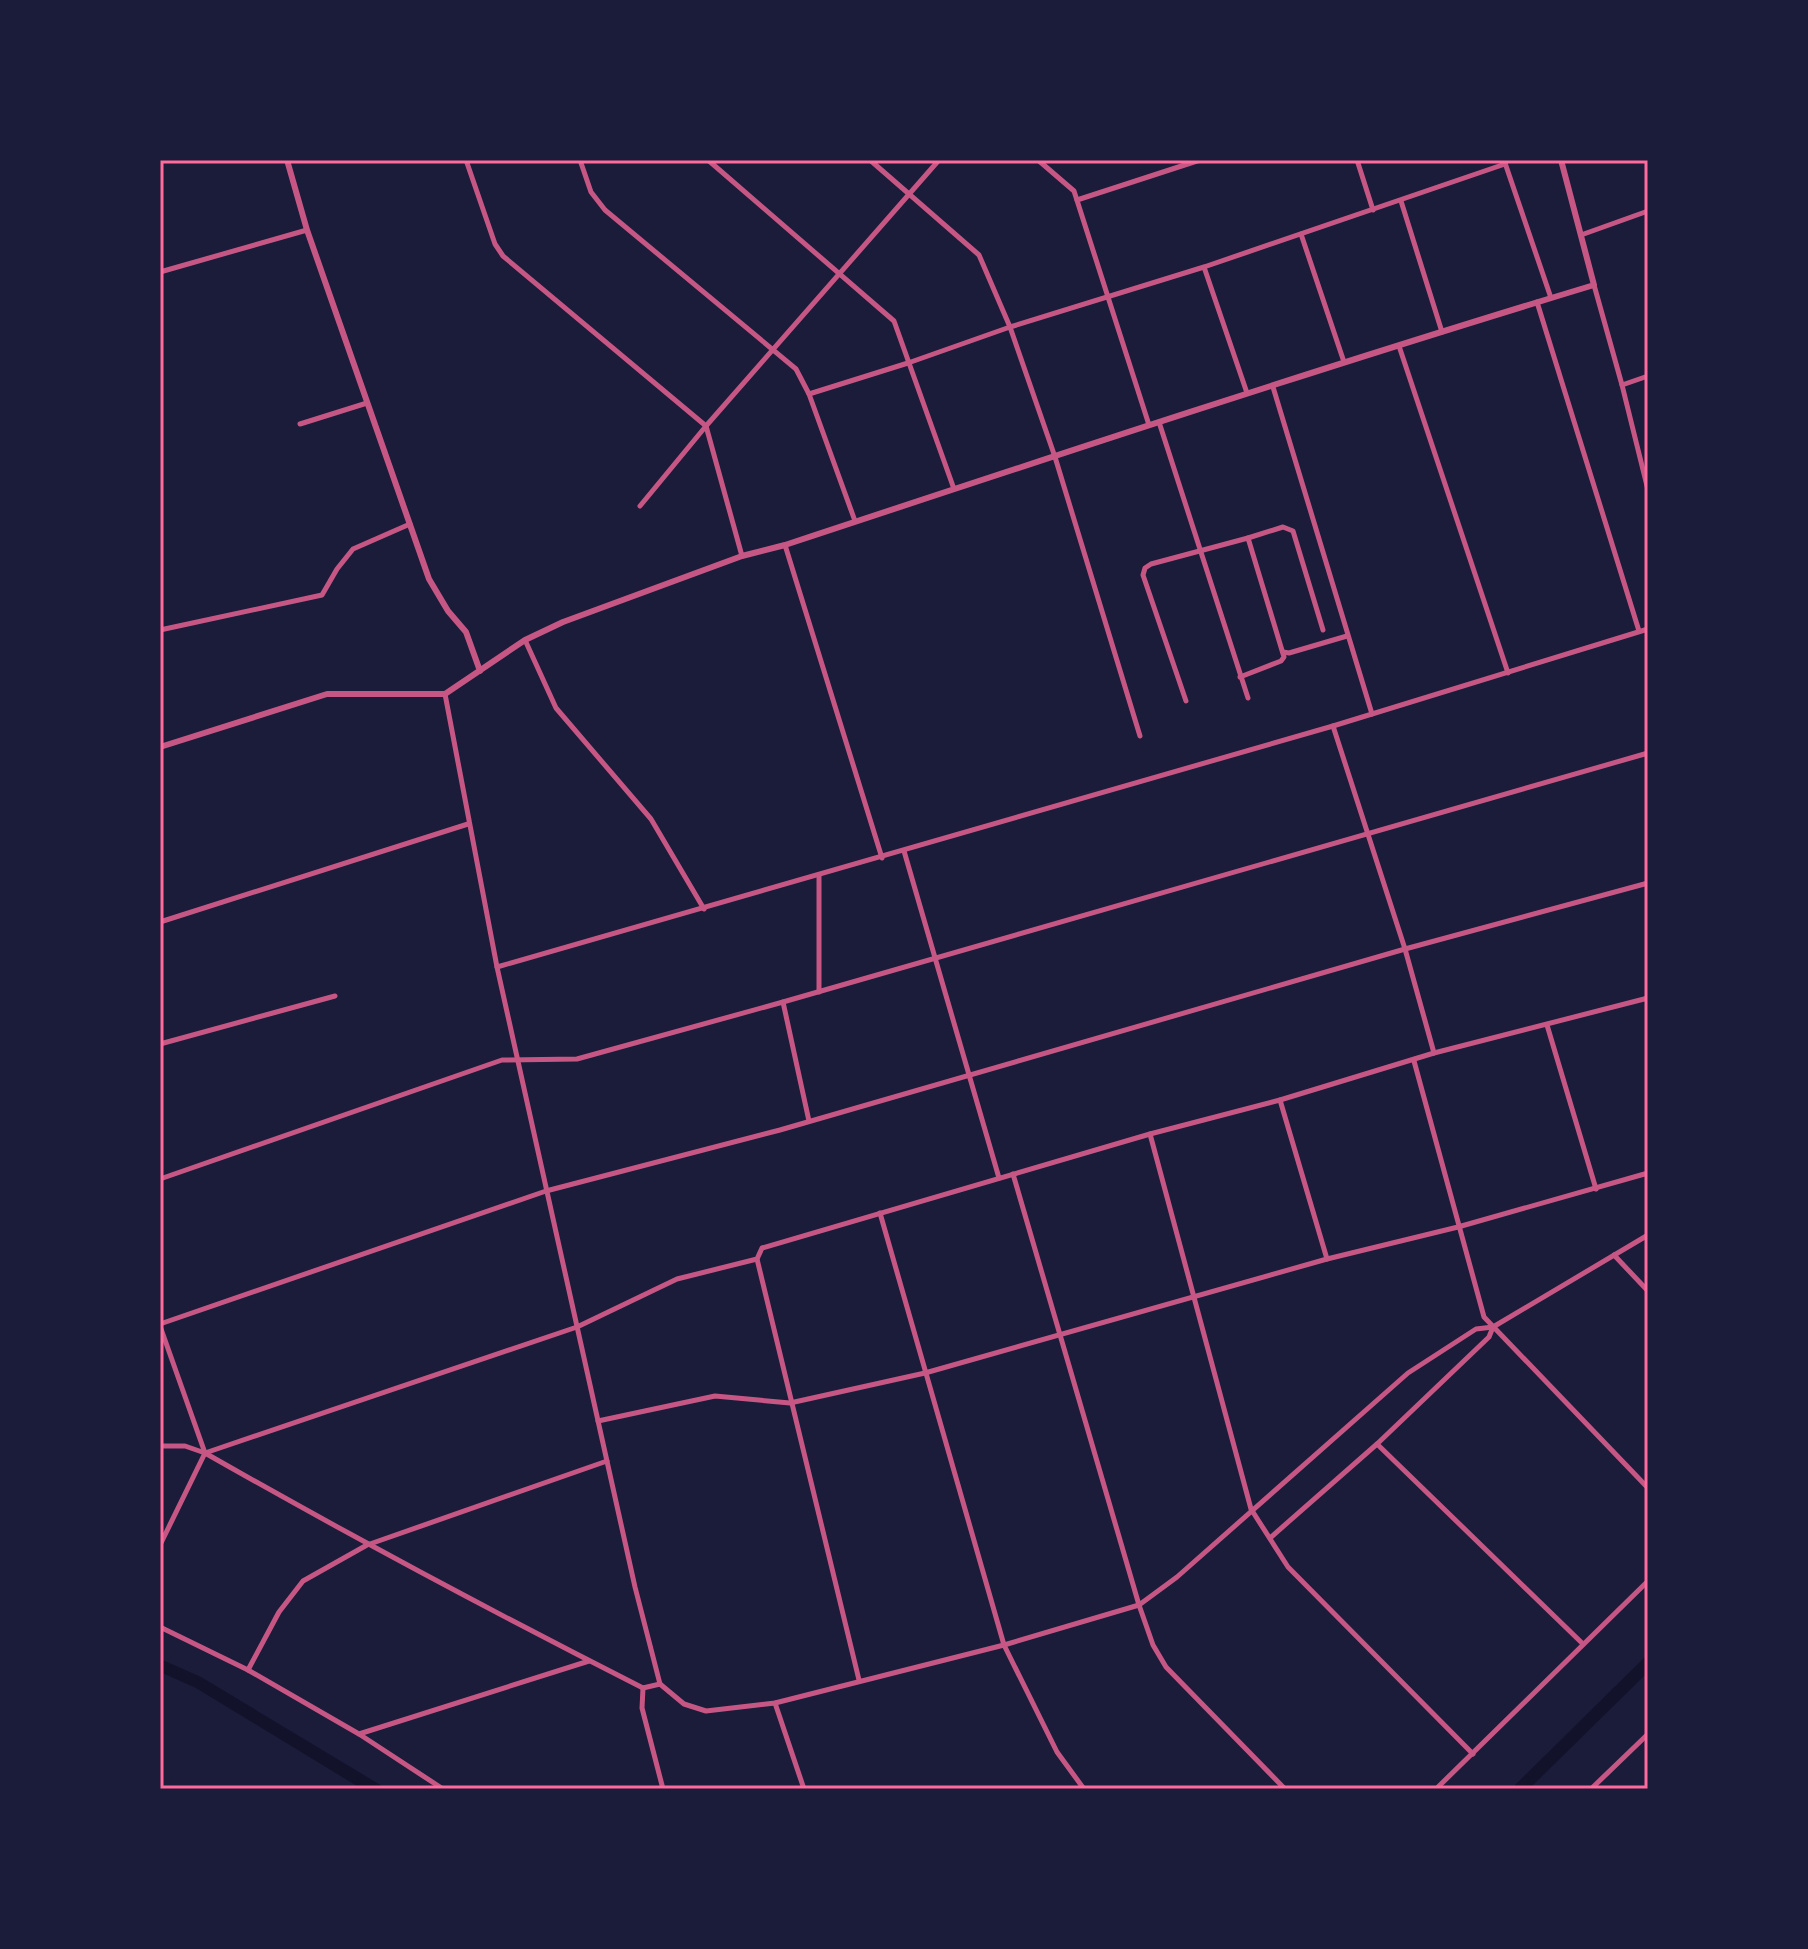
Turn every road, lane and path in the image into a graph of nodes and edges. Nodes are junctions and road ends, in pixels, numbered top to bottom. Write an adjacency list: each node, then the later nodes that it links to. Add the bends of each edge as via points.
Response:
1 (287, 160): 17 (street)
2 (466, 160): 42 (street, via 503,256)
3 (580, 160): 30 (street, via 591,192 605,210)
4 (708, 160): 22 (street)
5 (870, 160): 12 (street)
6 (939, 160): 12 (street)
7 (1038, 160): 13 (street, via 1071,188)
8 (1200, 160): 13 (street)
9 (1357, 160): 15 (street)
10 (1561, 160): 19 (street)
11 (1505, 162): 14 (street); 25 (street)
12 (911, 193): 22 (street); 27 (street, via 976,250)
13 (1077, 200): 24 (street)
14 (1401, 201): 15 (street); 28 (street)
15 (1373, 210): 18 (street)
16 (1648, 211): 19 (street)
17 (307, 230): 21 (street); 38 (street)
18 (1301, 234): 20 (street); 31 (street)
19 (1581, 235): 23 (street)
20 (1204, 267): 24 (street); 36 (street)
21 (160, 272)
22 (838, 275): 30 (street); 32 (street, via 894,321)
23 (1594, 285): 25 (street); 34 (street)
24 (1108, 298): 27 (street); 41 (street)
25 (1551, 298): 26 (street)
26 (1537, 302): 28 (street); 56 (street)
27 (1010, 327): 32 (street); 43 (street)
28 (1442, 332): 29 (street)
29 (1399, 346): 31 (street); 61 (street)
30 (774, 349): 37 (street, via 796,369); 42 (street)
31 (1344, 362): 35 (street)
32 (908, 363): 37 (street); 44 (street)
33 (1648, 376): 34 (street)
34 (1622, 385): 45 (street)
35 (1273, 387): 36 (street); 57 (street)
36 (1247, 393): 39 (street)
37 (809, 394): 47 (street)
38 (367, 403): 40 (street); 48 (street)
39 (1159, 422): 41 (street); 51 (street)
40 (300, 424)
41 (1149, 425): 43 (street)
42 (706, 426): 46 (street); 52 (street)
43 (1055, 457): 44 (street); 68 (street)
44 (954, 489): 47 (street)
45 (1648, 490)
46 (640, 506)
47 (855, 521): 50 (street)
48 (410, 524): 54 (street, via 353,549 322,595); 60 (street, via 429,579 466,632)
49 (1248, 538): 51 (street); 55 (street, via 1283,527 1293,531); 59 (street)
50 (785, 545): 52 (street); 74 (street)
51 (1201, 551): 62 (street); 65 (street, via 1151,564 1143,575)
52 (742, 556): 58 (street)
53 (1648, 629): 56 (street)
54 (160, 630)
55 (1323, 630)
56 (1639, 631): 61 (street)
57 (1347, 636): 59 (street); 66 (street)
58 (525, 640): 60 (street); 77 (street, via 556,708 651,819)
59 (1283, 652): 62 (street, via 1281,661)
60 (480, 671): 63 (street)
61 (1508, 673): 66 (street)
62 (1240, 677): 64 (street)
63 (445, 694): 69 (street, via 320,696); 71 (street)
64 (1248, 698)
65 (1186, 701)
66 (1372, 714): 67 (street)
67 (1333, 726): 72 (street); 73 (street)
68 (1140, 736)
69 (160, 747)
70 (1648, 753): 72 (street)
71 (468, 824): 78 (street); 81 (street)
72 (1368, 833): 79 (street); 80 (street)
73 (904, 851): 74 (street); 80 (street)
74 (882, 858): 75 (street)
75 (819, 875): 77 (street); 82 (street)
76 (1648, 883): 79 (street)
77 (704, 909): 81 (street)
78 (160, 922)
79 (1405, 949): 88 (street); 91 (street)
80 (937, 956): 82 (street); 91 (street)
81 (497, 967): 89 (street)
82 (819, 992): 85 (street)
83 (335, 996): 87 (street)
84 (1648, 998): 86 (street)
85 (783, 1002): 89 (street, via 577,1059); 93 (street)
86 (1547, 1025): 88 (street); 99 (street)
87 (160, 1044)
88 (1434, 1053): 90 (street)
89 (519, 1060): 98 (street, via 502,1060); 100 (street)
90 (1414, 1061): 92 (street); 102 (street)
91 (970, 1074): 93 (street); 97 (street)
92 (1280, 1100): 94 (street); 106 (street)
93 (809, 1121): 100 (street)
94 (1150, 1134): 96 (street); 108 (street)
95 (1648, 1173): 99 (street)
96 (1013, 1174): 97 (street); 112 (street)
97 (999, 1178): 101 (street)
98 (160, 1179)
99 (1596, 1189): 102 (street)
100 (546, 1191): 109 (street); 110 (street)
101 (880, 1213): 105 (street, via 762,1248); 113 (street)
102 (1458, 1227): 106 (street); 111 (street, via 1484,1317)
103 (1648, 1235): 104 (street)
104 (1614, 1255): 107 (street); 111 (street)
105 (757, 1259): 110 (street, via 677,1279); 114 (street)
106 (1327, 1259): 108 (street)
107 (1648, 1291)
108 (1194, 1296): 112 (street); 121 (street)
109 (160, 1325): 118 (street)
110 (577, 1327): 115 (street); 118 (street)
111 (1493, 1327): 116 (street, via 1489,1337); 120 (street); 121 (street, via 1476,1329 1408,1373)
112 (1058, 1334): 113 (street); 126 (street)
113 (925, 1373): 114 (street); 129 (street)
114 (790, 1403): 115 (street, via 715,1396); 132 (street)
115 (598, 1421): 119 (street)
116 (1377, 1444): 122 (street); 128 (street)
117 (160, 1446): 118 (street)
118 (205, 1453): 123 (street); 124 (street)
119 (607, 1461): 124 (street); 133 (street)
120 (1648, 1488)
121 (1251, 1509): 122 (street); 126 (street)
122 (1270, 1538): 138 (street, via 1288,1567)
123 (160, 1545)
124 (367, 1545): 130 (street); 131 (street, via 303,1581 279,1612)
125 (1648, 1581): 128 (street)
126 (1139, 1605): 129 (street); 143 (street, via 1166,1667)
127 (160, 1627): 131 (street)
128 (1583, 1644): 138 (street)
129 (1004, 1645): 132 (street); 142 (street, via 1057,1752)
130 (590, 1661): 134 (street); 136 (street)
131 (248, 1670): 136 (street)
132 (859, 1680): 135 (street)
133 (660, 1684): 134 (street); 135 (street, via 684,1704 706,1711)
134 (643, 1688): 140 (street, via 642,1708)
135 (775, 1703): 141 (street)
136 (359, 1734): 139 (street)
137 (1648, 1734): 145 (street)
138 (1473, 1754): 144 (street)
139 (443, 1789)
140 (662, 1789)
141 (804, 1789)
142 (1084, 1789)
143 (1285, 1789)
144 (1436, 1789)
145 (1591, 1789)

